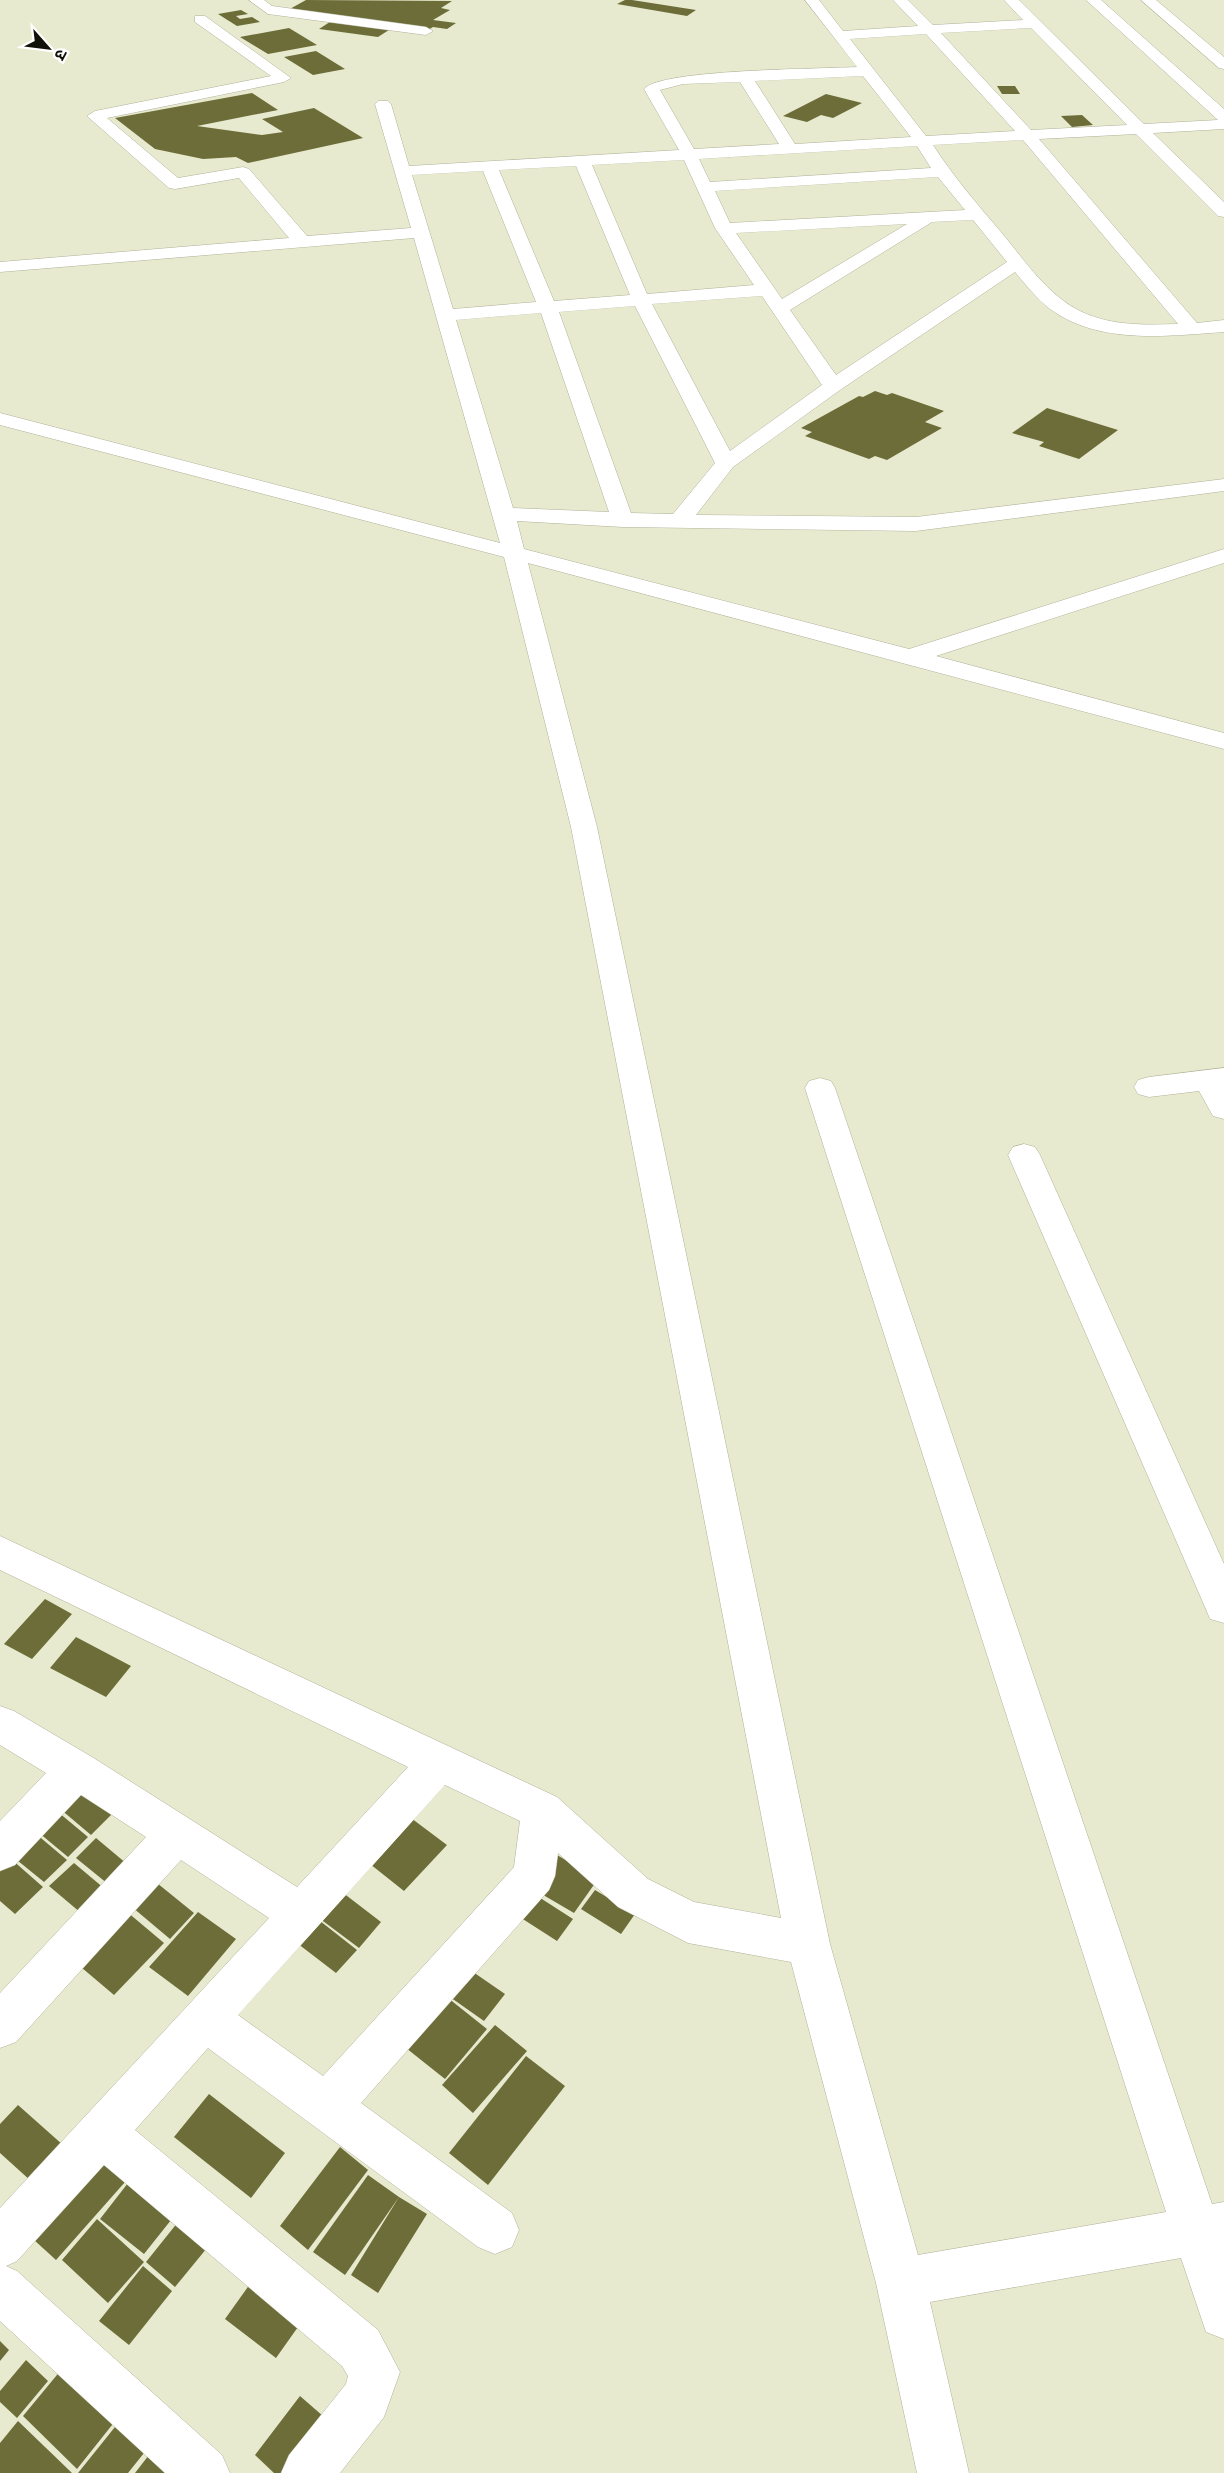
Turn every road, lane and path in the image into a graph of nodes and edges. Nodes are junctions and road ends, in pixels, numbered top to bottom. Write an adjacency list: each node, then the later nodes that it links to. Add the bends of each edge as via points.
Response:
1 (256, 0): 10 (street, via 268,10)
2 (812, 0): 11 (street)
3 (900, 0): 9 (street)
4 (1011, 0): 8 (street)
5 (1093, 0): 16 (street)
6 (1148, 0): 12 (street)
7 (200, 20): 23 (street, via 284,78 95,116)
8 (1036, 23): 9 (street); 18 (street)
9 (930, 28): 11 (street); 19 (street)
10 (426, 31)
11 (841, 35): 13 (street)
12 (1224, 65)
13 (868, 71): 14 (street); 20 (street)
14 (745, 77): 21 (street); 22 (street, via 675,81 652,89)
15 (383, 104): 26 (street)
16 (1224, 117)
17 (1224, 124): 18 (street)
18 (1140, 129): 19 (street); 30 (street)
19 (1024, 135): 20 (street); 44 (street)
20 (922, 141): 21 (street); 28 (street)
21 (790, 148): 22 (street)
22 (689, 154): 24 (street); 29 (street)
23 (142, 157): 27 (street); 27 (street, via 174,184)
24 (583, 162): 25 (street); 39 (street)
25 (489, 166): 26 (street); 40 (street)
26 (402, 171): 34 (street)
27 (243, 172): 35 (street)
28 (942, 172): 29 (street); 31 (street)
29 (705, 187): 33 (street)
30 (1224, 212)
31 (975, 215): 32 (street); 36 (street)
32 (929, 217): 33 (street); 41 (street)
33 (724, 228): 38 (street)
34 (421, 232): 35 (street); 42 (street)
35 (303, 243): 37 (street)
36 (1017, 263): 44 (street, via 1058,306 1083,319 1112,327 1148,330); 45 (street)
37 (0, 267)
38 (764, 290): 39 (street); 41 (street)
39 (641, 300): 40 (street); 47 (street)
40 (548, 308): 42 (street); 50 (street)
41 (778, 309): 45 (street)
42 (446, 315): 49 (street)
43 (1224, 326): 44 (street)
44 (1192, 328)
45 (832, 386): 47 (street)
46 (0, 418): 52 (street)
47 (726, 463): 51 (street)
48 (1224, 485): 51 (street, via 916,524)
49 (504, 514): 50 (street); 52 (street)
50 (623, 520): 51 (street)
51 (679, 520)
52 (514, 552): 54 (street); 70 (street, via 584,827)
53 (1224, 556): 54 (street)
54 (910, 656): 55 (street)
55 (1224, 741)
56 (1217, 1079): 57 (street); 59 (street)
57 (1149, 1087)
58 (820, 1088): 75 (street)
59 (1224, 1109)
60 (1024, 1155): 62 (street)
61 (0, 1552): 64 (street)
62 (1224, 1607)
63 (0, 1724): 65 (street)
64 (439, 1762): 66 (street); 69 (street)
65 (77, 1770): 67 (street); 68 (street)
66 (542, 1811): 70 (street, via 633,1893 688,1922); 73 (street, via 534,1876)
67 (176, 1835): 69 (street); 72 (street)
68 (0, 1851)
69 (301, 1914): 71 (street)
70 (808, 1944): 78 (street)
71 (205, 2018): 73 (street); 74 (street)
72 (0, 2026)
73 (327, 2106): 76 (street)
74 (101, 2132): 77 (street); 82 (street, via 360,2348 375,2372 366,2399)
75 (1209, 2228): 78 (street); 80 (street)
76 (495, 2230)
77 (0, 2244)
78 (901, 2283): 83 (street)
79 (0, 2288): 81 (street)
80 (1224, 2314)
81 (204, 2473)
82 (307, 2473)
83 (943, 2473)

